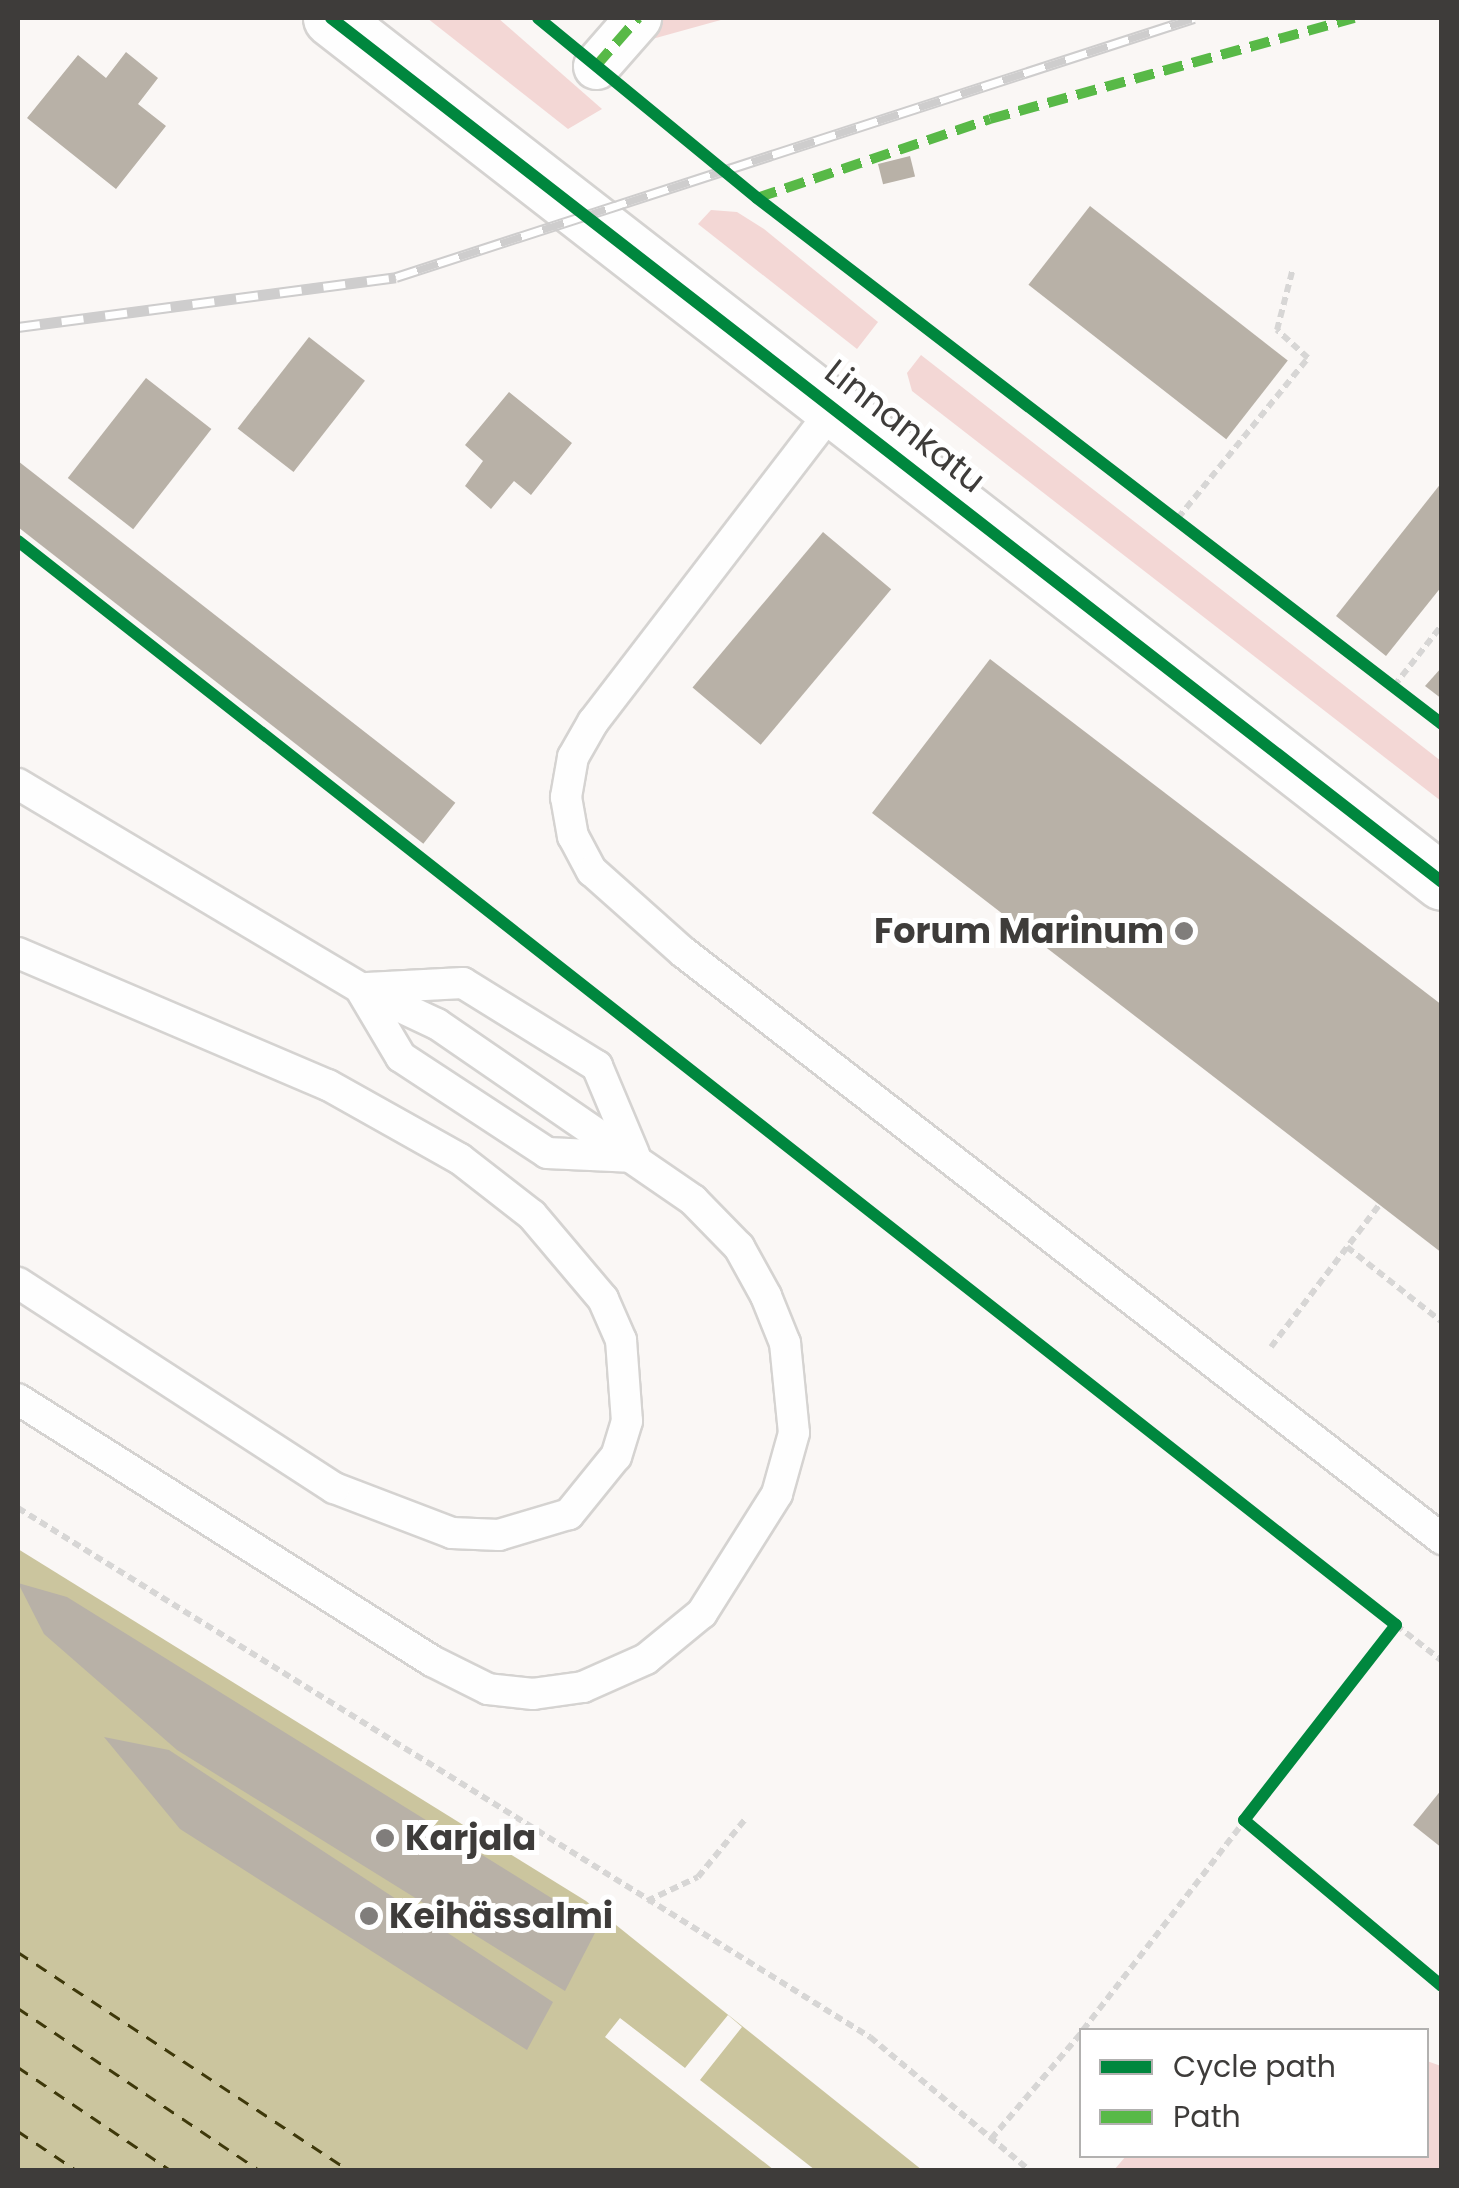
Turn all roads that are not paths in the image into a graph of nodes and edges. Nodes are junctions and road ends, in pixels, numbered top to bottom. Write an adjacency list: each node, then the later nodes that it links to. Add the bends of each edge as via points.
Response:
1 (331, 18): 4 (street, Linnankatu)
2 (638, 18): 3 (street)
3 (596, 66)
4 (834, 408): 6 (street, Linnankatu); 12 (lane, via 593,722 573,757 573,836 592,871 683,952)
5 (18, 784): 8 (lane)
6 (1442, 882)
7 (18, 953): 10 (lane, via 328,1084 460,1159 532,1216 603,1299 626,1369 627,1421 616,1456 569,1514 498,1535 452,1533 334,1488)
8 (360, 988): 9 (lane, via 437,1024); 9 (lane, via 401,1057 547,1153); 9 (lane, via 463,982 597,1066)
9 (635, 1157): 11 (lane, via 693,1200 757,1280 785,1344 794,1433 778,1494 702,1613 646,1659 583,1687 488,1689)
10 (18, 1283)
11 (18, 1399)
12 (1442, 1539)

